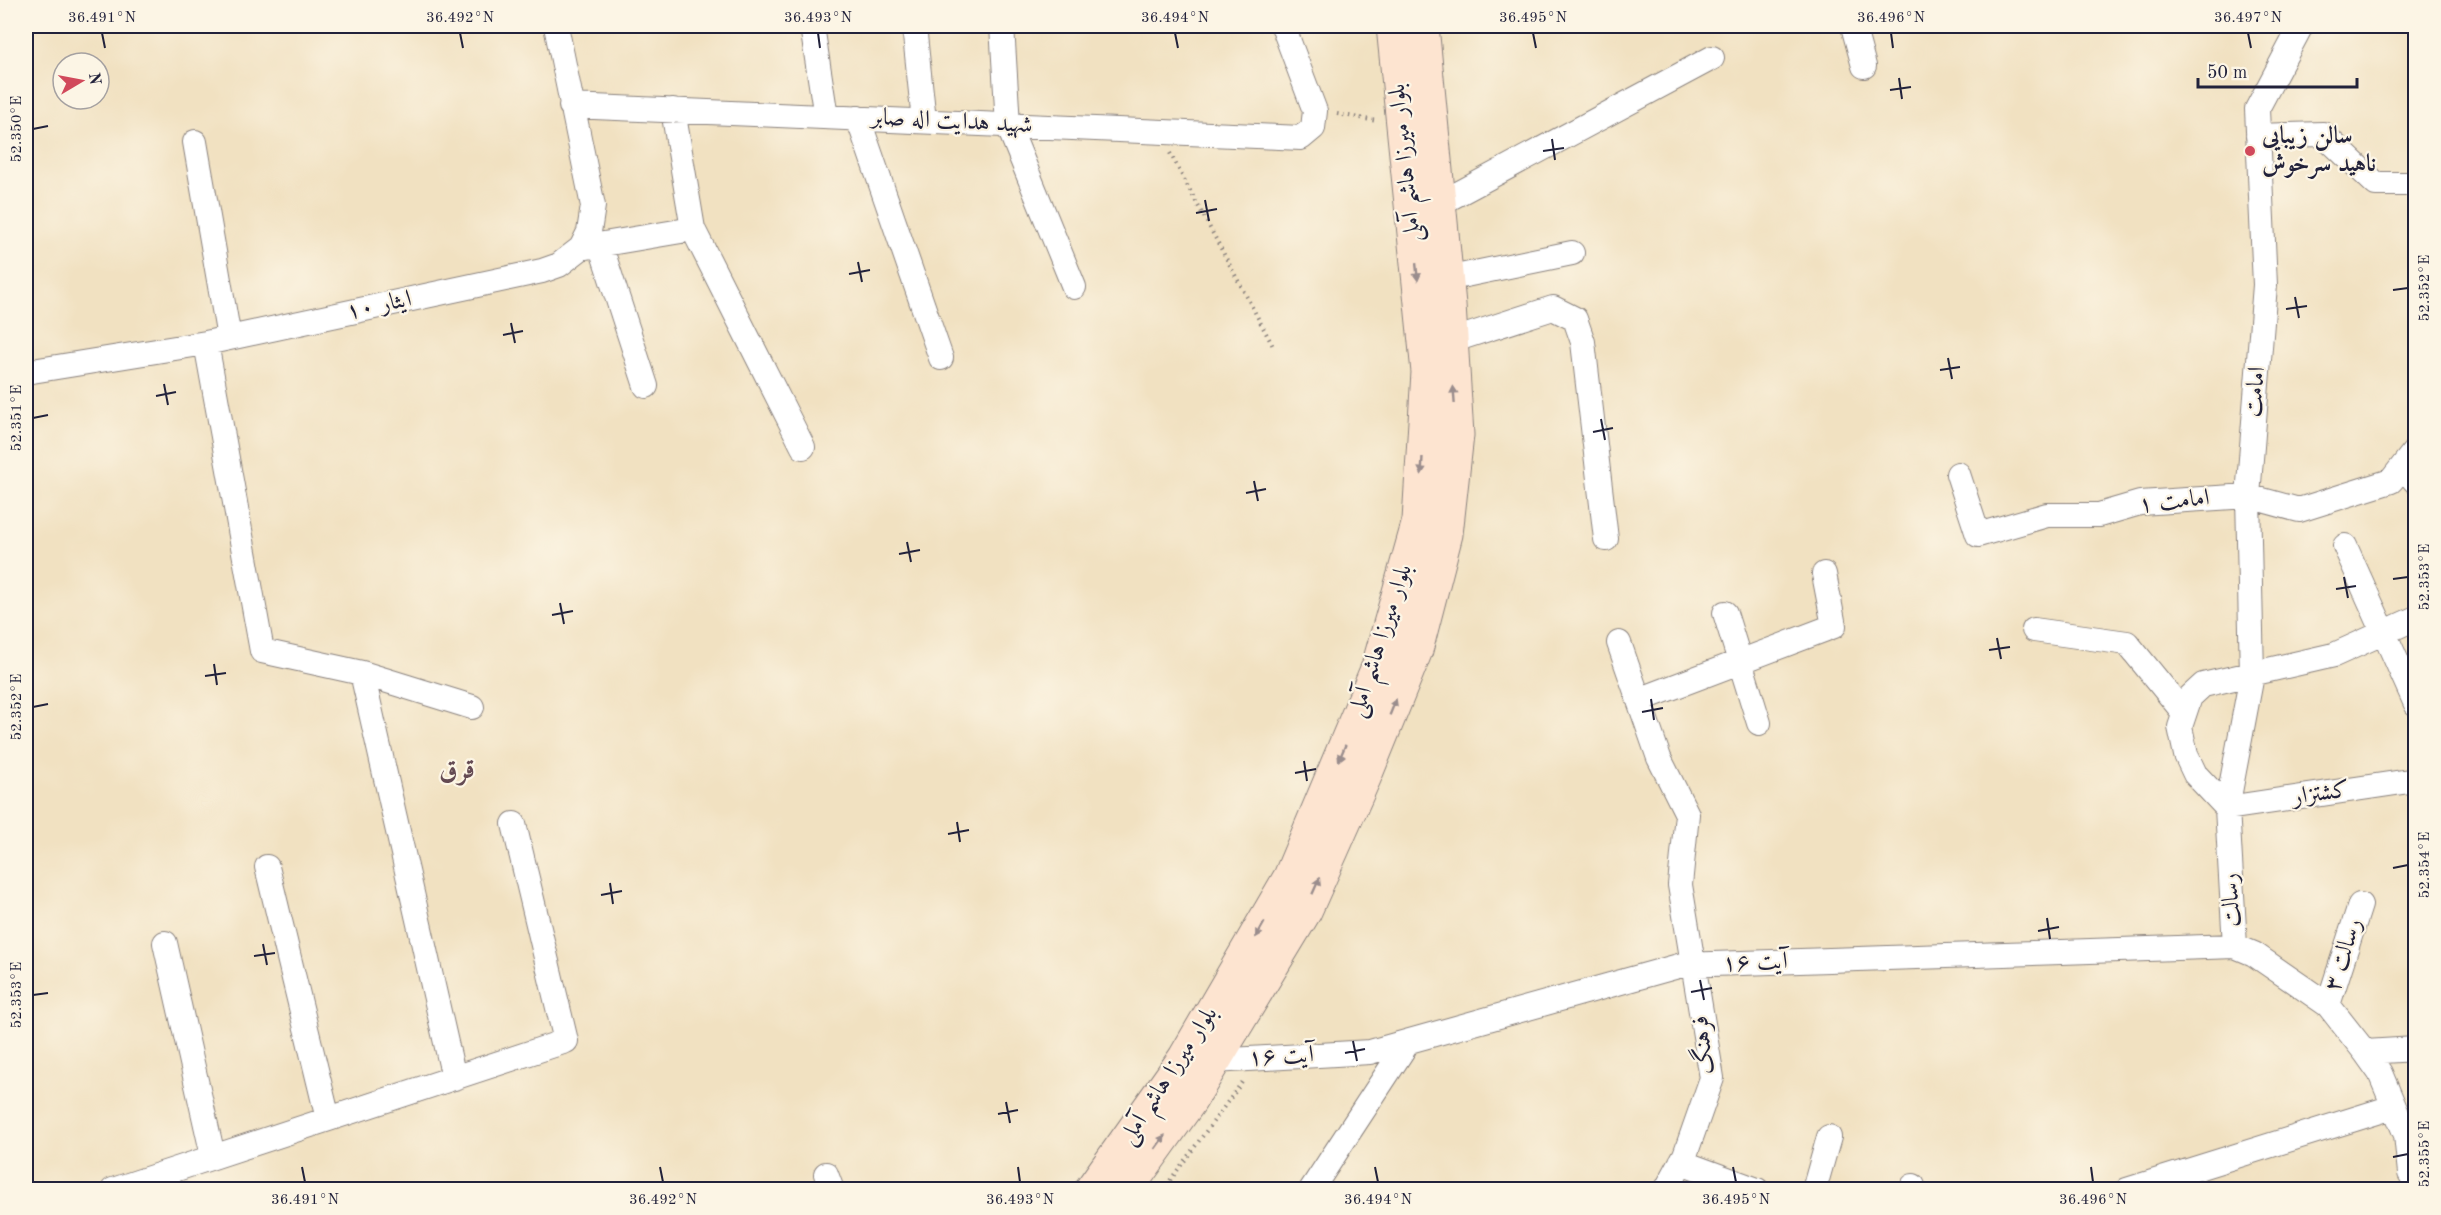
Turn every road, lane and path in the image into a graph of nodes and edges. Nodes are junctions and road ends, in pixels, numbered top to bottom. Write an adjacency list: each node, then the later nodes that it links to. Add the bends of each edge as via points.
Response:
1 (556, 26): 12 (street)
2 (812, 26): 15 (street)
3 (914, 26): 18 (street)
4 (1002, 26): 19 (street)
5 (1283, 26): 14 (street)
6 (1392, 26): 17 (main road, بلوار میرزا هاشم آملی)
7 (1422, 26): 17 (main road, بلوار میرزا هاشم آملی)
8 (1853, 26): 11 (street)
9 (2301, 26): 21 (street, امامت, via 2257,109)
10 (1712, 58): 25 (street)
11 (1864, 66)
12 (571, 106): 13 (street, شهید هدایت اله صابر); 27 (street, via 593,196)
13 (673, 110): 15 (street, شهید هدایت اله صابر); 26 (street)
14 (1315, 111): 17 (path); 20 (street, شهید هدایت اله صابر, via 1313,128 1301,138)
15 (826, 117): 16 (street, شهید هدایت اله صابر)
16 (858, 118): 18 (street, شهید هدایت اله صابر); 34 (street)
17 (1411, 119): 23 (main road, بلوار میرزا هاشم آملی)
18 (924, 121): 19 (street, شهید هدایت اله صابر)
19 (1008, 125): 20 (street, شهید هدایت اله صابر); 30 (street)
20 (1158, 132): 33 (path)
21 (2258, 136): 24 (street, via 2323,134 2376,184); 40 (street, امامت, via 2265,285)
22 (195, 142): 31 (street)
23 (1421, 165): 25 (main road, بلوار میرزا هاشم آملی); 80 (main road, بلوار میرزا هاشم آملی, one-way to 80, via 1428,372 1419,521 1378,667 1290,877 1184,1059)
24 (2415, 184)
25 (1439, 204): 29 (main road, بلوار میرزا هاشم آملی)
26 (693, 229): 27 (street); 37 (street)
27 (590, 246): 31 (street, ایثار ۱۰, via 542,271); 36 (street)
28 (1572, 253): 29 (street)
29 (1446, 279): 32 (main road, بلوار میرزا هاشم آملی)
30 (1074, 287)
31 (218, 341): 35 (street, ایثار ۱۰); 50 (street, via 262,651)
32 (1451, 341): 41 (street, via 1553,308 1575,320 1583,342); 70 (main road, بلوار میرزا هاشم آملی, one-way to 32, via 1305,911 1416,650 1446,534 1450,501 1457,435)
33 (1274, 348)
34 (941, 358)
35 (26, 372)
36 (646, 386)
37 (803, 447)
38 (2415, 449): 40 (street, امامت ۱, via 2391,481 2299,510)
39 (1958, 474): 40 (street, امامت ۱, via 1978,535 2047,515 2099,515 2140,503)
40 (2248, 496): 51 (street, امامت)
41 (1606, 539)
42 (2344, 546): 47 (street)
43 (1824, 574): 49 (street, via 1834,626)
44 (1725, 613): 49 (street)
45 (2415, 618): 47 (street)
46 (2034, 630): 55 (street, via 2127,643)
47 (2384, 633): 51 (street, via 2334,656); 53 (street)
48 (1619, 643): 52 (street, فرهنگ)
49 (1740, 662): 52 (street); 56 (street)
50 (362, 673): 54 (street); 71 (street)
51 (2252, 675): 55 (street, via 2203,685 2190,697); 58 (street, رسالت)
52 (1639, 700): 64 (street, فرهنگ, via 1659,758 1687,814 1680,885)
53 (2415, 704)
54 (472, 707)
55 (2184, 712): 58 (street, via 2180,727 2194,774)
56 (1759, 723)
57 (2415, 780): 58 (street, کشتزار)
58 (2227, 808): 63 (street, رسالت)
59 (514, 824): 71 (street, via 566,1041)
60 (267, 867): 73 (street)
61 (2360, 905): 65 (street, رسالت ۳)
62 (165, 943): 76 (street)
63 (2235, 946): 64 (street, آیت ۱۶); 65 (street, رسالت, via 2254,954)
64 (1694, 965): 66 (street, آیت ۱۶, via 1682,965); 77 (street, فرهنگ, via 1712,1078)
65 (2328, 1005): 68 (street, رسالت)
66 (1408, 1042): 69 (street, آیت ۱۶, via 1370,1052); 83 (street)
67 (2415, 1049): 68 (street)
68 (2366, 1052): 72 (street, رسالت)
69 (1260, 1058): 70 (street, آیت ۱۶); 82 (path)
70 (1214, 1061): 81 (main road, بلوار میرزا هاشم آملی, one-way to 70)
71 (454, 1078): 73 (street)
72 (2393, 1107): 74 (street, رسالت); 87 (street)
73 (328, 1119): 76 (street)
74 (2410, 1135): 78 (street, رسالت, via 2410,1173)
75 (1829, 1137): 86 (street)
76 (213, 1156): 79 (street)
77 (1681, 1162): 84 (street, فرهنگ); 85 (street)
78 (2415, 1183)
79 (113, 1190)
80 (1091, 1190)
81 (1126, 1190)
82 (1163, 1190)
83 (1311, 1190)
84 (1666, 1190)
85 (1757, 1190)
86 (1814, 1190)
87 (2127, 1190)

